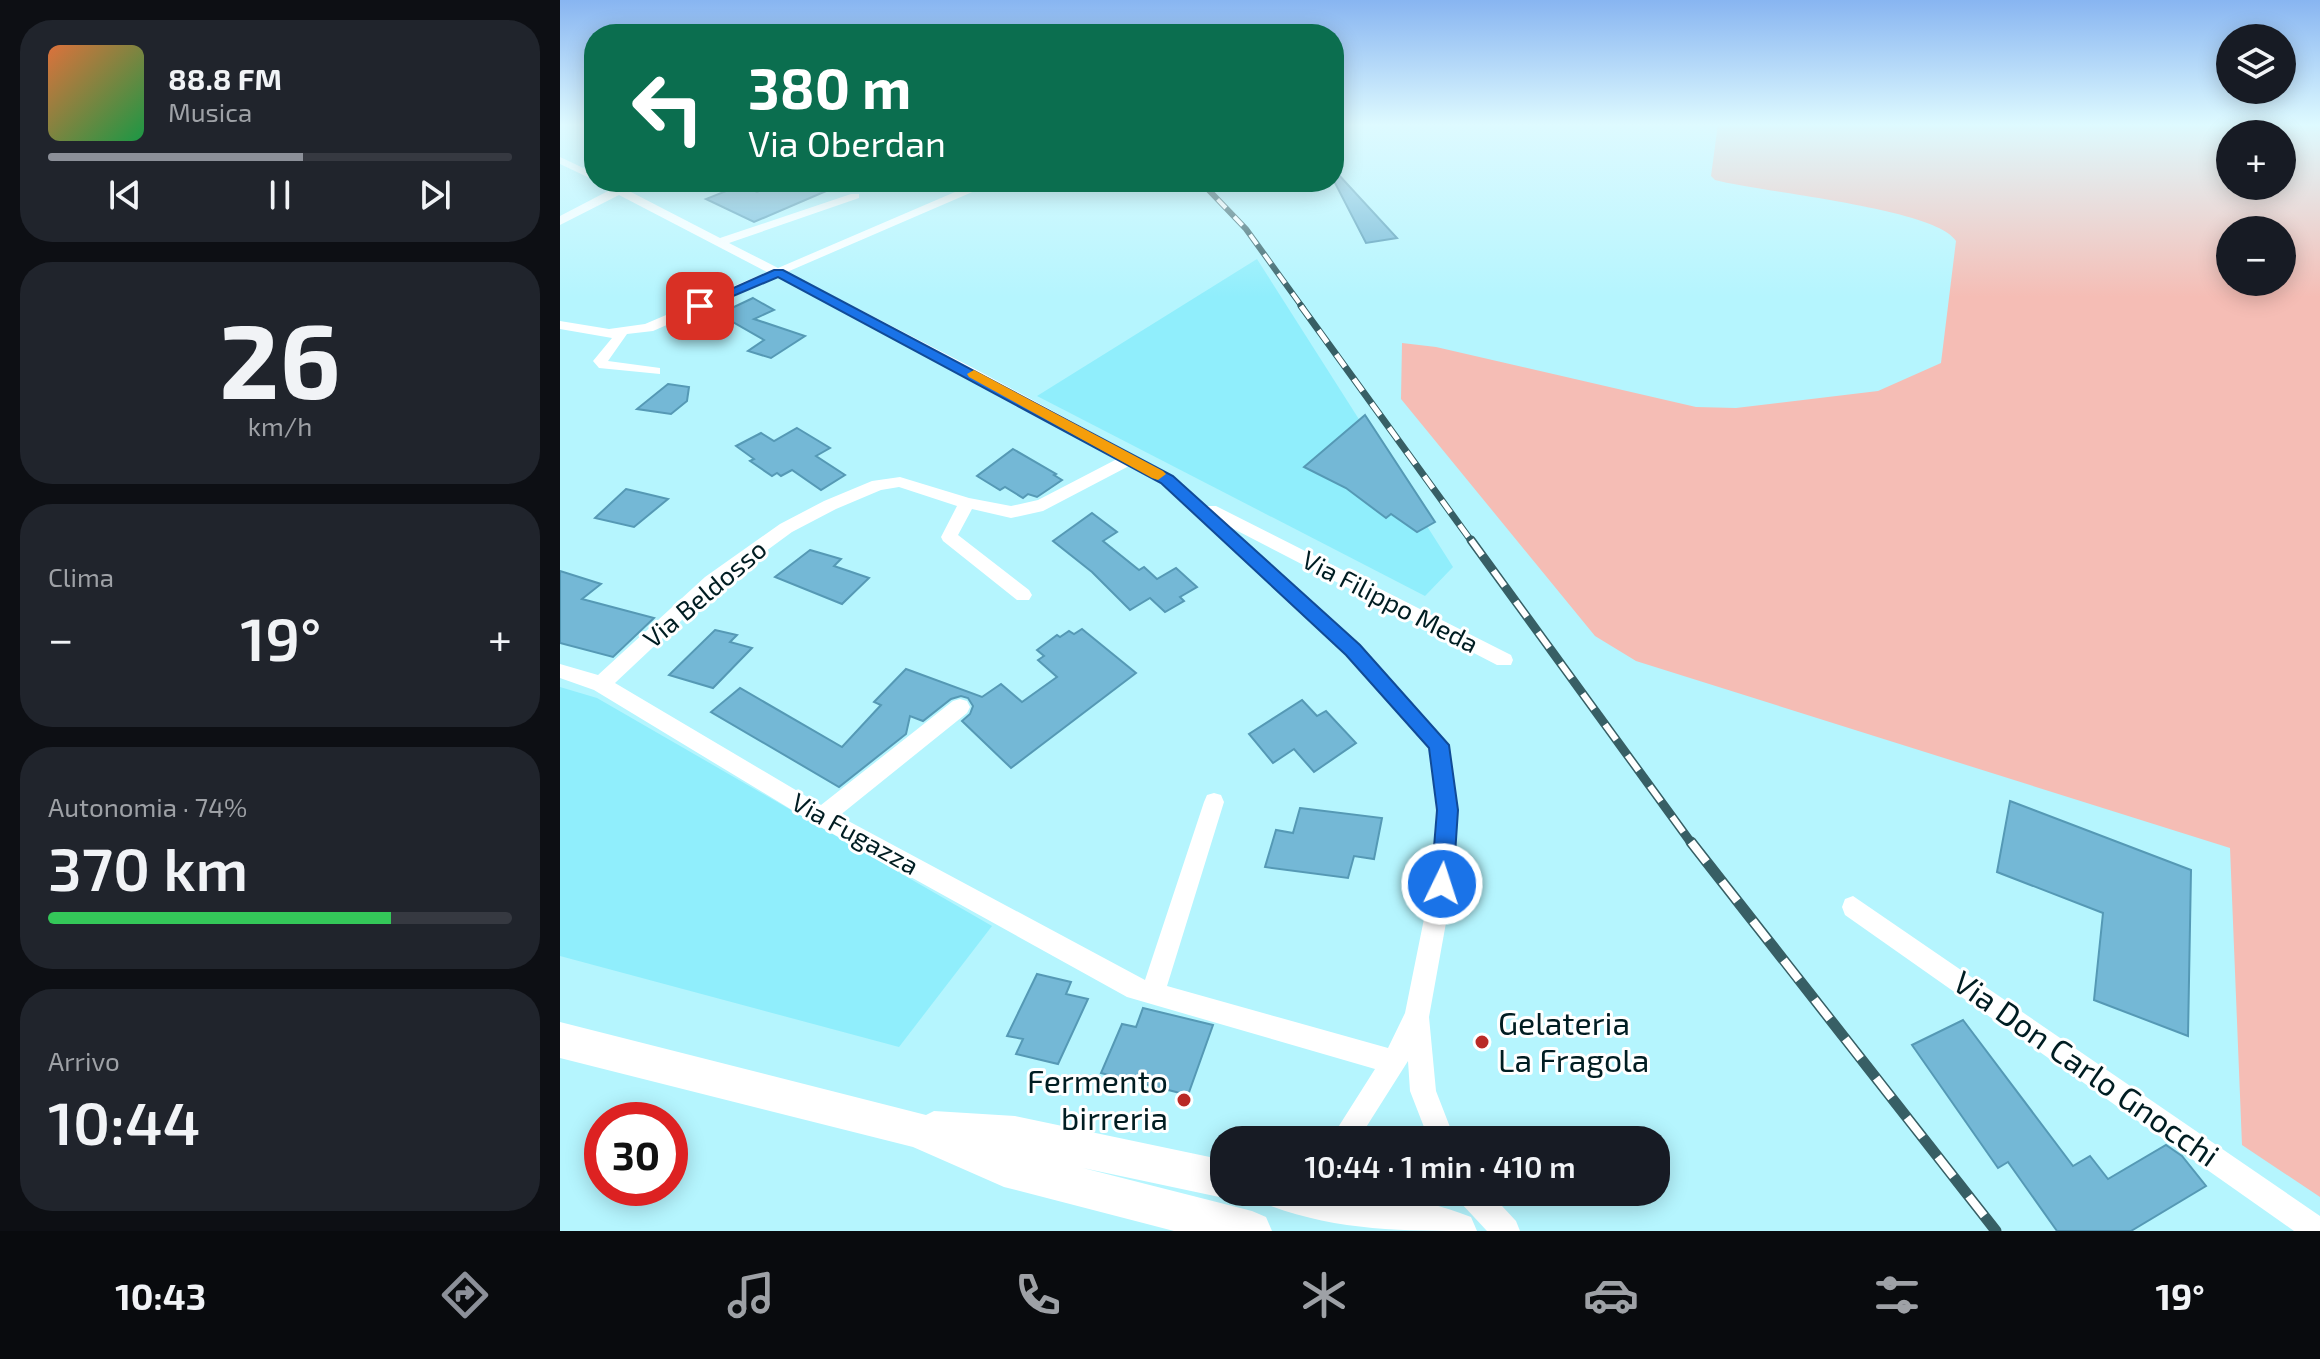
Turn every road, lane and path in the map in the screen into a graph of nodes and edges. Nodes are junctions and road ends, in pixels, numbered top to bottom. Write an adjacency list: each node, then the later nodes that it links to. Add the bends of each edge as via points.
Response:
1 (608, 192): 5 (street)
2 (631, 192): 6 (street)
3 (964, 192): 7 (street)
4 (855, 196): 6 (street)
5 (560, 221)
6 (719, 242): 7 (street)
7 (778, 273): 9 (street, via 648,328); 11 (street)
8 (560, 325): 9 (street)
9 (613, 332): 10 (street, via 621,335 600,361 604,365)
10 (655, 371)
11 (1129, 459): 12 (street, via 1167,480); 13 (street, Via Beldosso, via 1043,505 1011,512)
12 (1189, 500): 15 (street, Via Filippo Meda); 23 (street, via 1353,650 1439,745 1447,810 1442,884)
13 (967, 503): 14 (street, via 949,537); 17 (street, Via Beldosso, via 900,482 878,485 830,505 786,528 711,582)
14 (1023, 595)
15 (1504, 660)
16 (560, 671): 17 (street, Via Fugazza)
17 (601, 684): 20 (street, Via Fugazza)
18 (960, 707): 20 (street)
19 (1214, 802): 22 (street)
20 (822, 817): 22 (street, Via Fugazza, via 1135,989)
21 (1853, 907): 35 (street, Via Don Carlo Gnocchi)
22 (1153, 992): 25 (street, Via Fugazza)
23 (1417, 1016): 25 (street); 27 (street, via 1423,1091)
24 (560, 1040): 28 (main road)
25 (1394, 1062): 26 (street)
26 (1352, 1126)
27 (1437, 1126)
28 (915, 1129): 29 (main road, via 1015,1135); 32 (main road, via 1004,1168)
29 (1210, 1176)
30 (1350, 1206): 33 (main road)
31 (1483, 1206): 34 (street)
32 (1252, 1231)
33 (1457, 1231)
34 (1506, 1231)
35 (2318, 1231)

